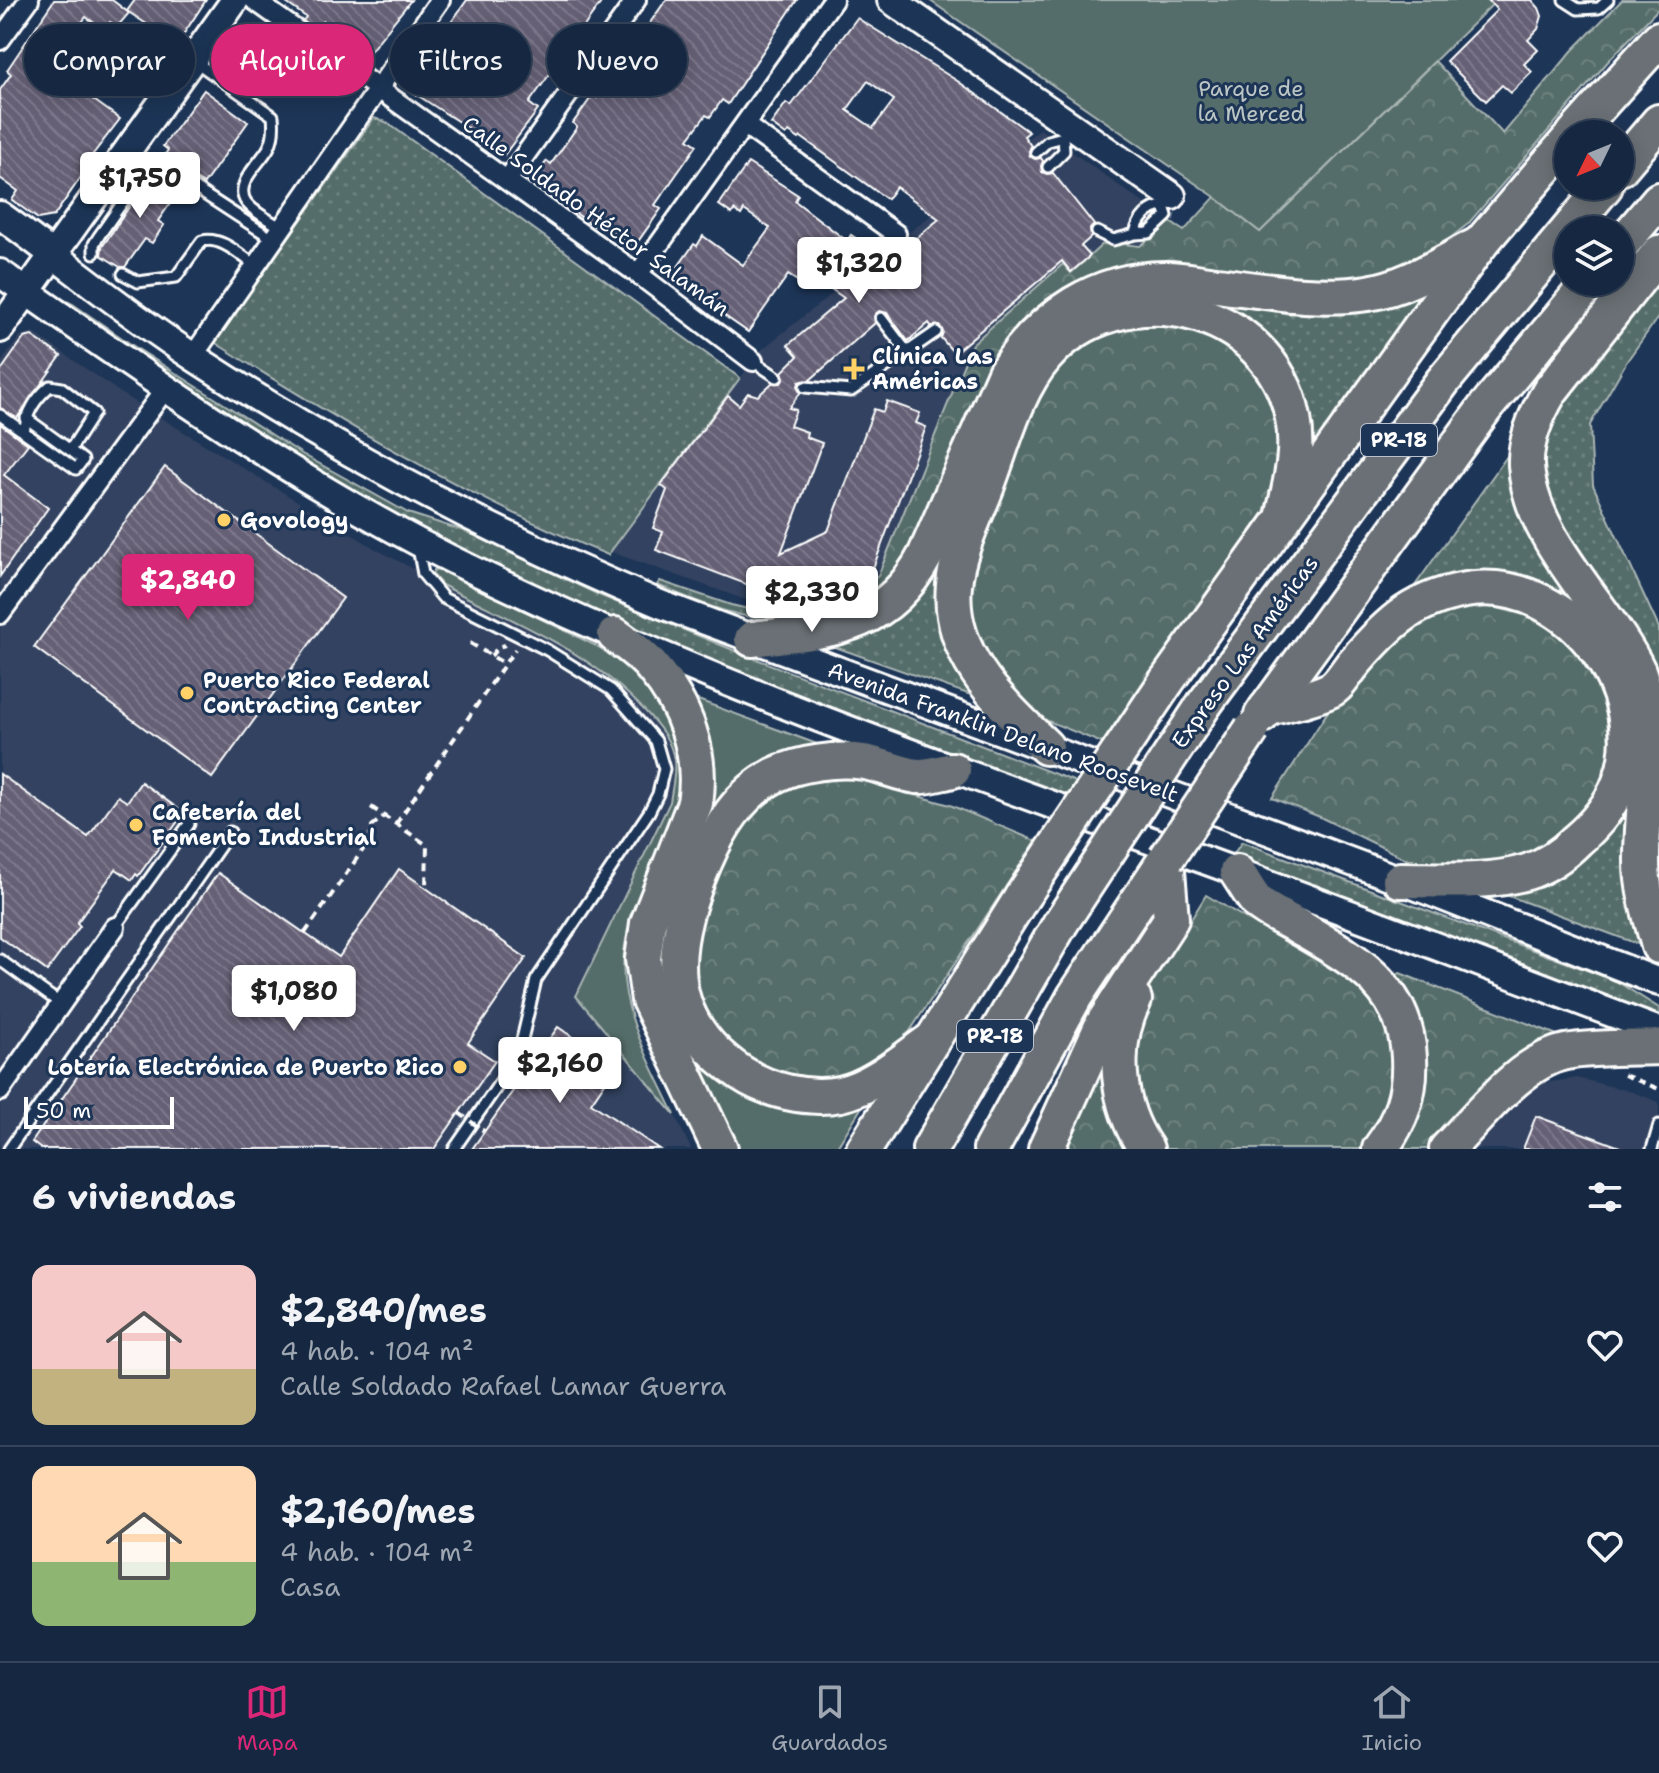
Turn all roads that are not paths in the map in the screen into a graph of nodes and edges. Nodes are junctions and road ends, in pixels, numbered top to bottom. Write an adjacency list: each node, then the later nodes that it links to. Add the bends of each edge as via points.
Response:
1 (29, 0): 11 (street)
2 (235, 0): 12 (main road)
3 (254, 0): 14 (street, Calle Soldado Héctor Salamán)
4 (440, 0): 14 (street)
5 (636, 0): 24 (street)
6 (833, 0): 18 (street)
7 (891, 0): 19 (main road)
8 (1564, 0): 9 (lane, via 1578,9 1599,8)
9 (1608, 0)
10 (1659, 39): 16 (highway)
11 (0, 40)
12 (195, 56)
13 (195, 60): 31 (lane, via 273,116 269,148 243,185 243,195)
14 (378, 87): 24 (street, Calle Soldado Héctor Salamán); 31 (street)
15 (166, 96): 35 (main road)
16 (1587, 120)
17 (1659, 122): 20 (highway)
18 (745, 125): 32 (street); 41 (street)
19 (1068, 131): 21 (lane); 23 (lane, via 1064,151); 27 (main road)
20 (1634, 151)
21 (1036, 152)
22 (1554, 157): 34 (highway)
23 (1048, 167)
24 (507, 180): 41 (street, Calle Soldado Héctor Salamán)
25 (1593, 200): 87 (highway, Expreso Las Américas / PR-18, bridge, via 1443,381 1205,703 1060,924)
26 (1659, 200): 29 (highway)
27 (1168, 201): 33 (lane, via 1137,222); 33 (lane, via 1167,216 1149,233)
28 (0, 215): 35 (main road, Avenida Franklin Delano Roosevelt)
29 (1634, 229)
30 (1097, 232): 33 (lane, via 1113,240)
31 (277, 233): 36 (lane, via 161,166 152,166 139,176 94,244); 38 (street)
32 (896, 234)
33 (1135, 234)
34 (1480, 244): 59 (highway); 63 (highway, via 1406,282 1369,293 1294,294 1166,279 1102,289 1076,301 1048,321 1005,373 913,579 878,610 837,628)
35 (53, 253): 42 (main road); 48 (main road, Avenida Franklin Delano Roosevelt)
36 (94, 253)
37 (1659, 253): 73 (highway, via 1550,391 1531,432 1526,462 1548,532 1639,673 1648,702 1642,865)
38 (255, 265): 40 (lane, via 209,239 176,277 138,282); 48 (street)
39 (0, 273): 42 (main road)
40 (123, 274)
41 (638, 274): 49 (street, Calle Soldado Héctor Salamán)
42 (27, 292): 45 (main road); 52 (main road)
43 (1578, 296): 64 (highway, PR-18, via 1485,408)
44 (881, 318): 47 (lane)
45 (0, 329)
46 (936, 332): 47 (lane)
47 (907, 352): 51 (lane, via 851,391)
48 (193, 356): 63 (main road, Avenida Franklin Delano Roosevelt, via 281,413 468,516 587,573)
49 (753, 361): 50 (lane)
50 (777, 377)
51 (805, 387)
52 (166, 388): 58 (street); 60 (main road, via 343,501)
53 (0, 415): 55 (lane)
54 (26, 418): 55 (lane); 56 (lane); 56 (lane, via 50,386 74,396 94,413)
55 (24, 432): 57 (lane, via 76,469)
56 (70, 450): 57 (lane, via 83,460)
57 (80, 465): 58 (lane)
58 (99, 479): 61 (street)
59 (1283, 519): 65 (highway, via 1296,449 1293,416 1277,373 1248,338 1198,314 1149,308 1103,316 1060,342 1037,366 1020,399 954,584 959,634 968,657 998,700); 78 (highway, bridge, via 1166,682)
60 (417, 540): 62 (main road); 84 (lane, via 423,574 443,598 547,650 611,690 656,741 664,769 649,812 536,980 514,1062)
61 (0, 614)
62 (615, 635): 66 (main road); 85 (highway, via 652,666 675,696 694,747 695,803 648,923 643,959 649,1000)
63 (752, 639): 65 (main road, Avenida Franklin Delano Roosevelt)
64 (1259, 719): 69 (highway, PR-18, bridge); 71 (highway, via 1333,689 1383,628 1444,594 1493,589 1539,601 1581,630 1619,689 1627,723 1620,782 1597,822 1561,855 1526,872 1487,879)
65 (1046, 747): 71 (main road, Avenida Franklin Delano Roosevelt)
66 (953, 770): 70 (main road); 78 (highway, via 917,776 846,761 776,775 744,798 718,833 695,883 677,947 680,987 695,1028 735,1069 770,1087 821,1096 842,1093 878,1078)
67 (189, 824): 72 (lane)
68 (230, 832): 83 (lane)
69 (1166, 859): 75 (highway, via 1171,919); 88 (highway, PR-18, via 1075,996)
70 (1237, 872): 79 (main road, via 1607,1011); 91 (highway, via 1259,903 1350,957 1381,982 1394,1003 1407,1038 1410,1072 1401,1115)
71 (1400, 880): 76 (main road, Avenida Franklin Delano Roosevelt)
72 (115, 927): 77 (street)
73 (1659, 946)
74 (0, 960): 77 (lane)
75 (1147, 964): 89 (highway, via 1103,1024); 90 (highway, via 1121,1034 1119,1056 1126,1107)
76 (1659, 982)
77 (61, 1004): 80 (street)
78 (929, 1042): 86 (highway)
79 (1657, 1047): 92 (highway, via 1565,1052 1537,1064)
80 (0, 1091)
81 (1659, 1125): 82 (lane)
82 (1657, 1138): 93 (lane)
83 (9, 1149)
84 (454, 1149)
85 (720, 1149)
86 (864, 1149)
87 (930, 1149)
88 (991, 1149)
89 (1046, 1149)
90 (1146, 1149)
91 (1380, 1149)
92 (1447, 1149)
93 (1652, 1149)

